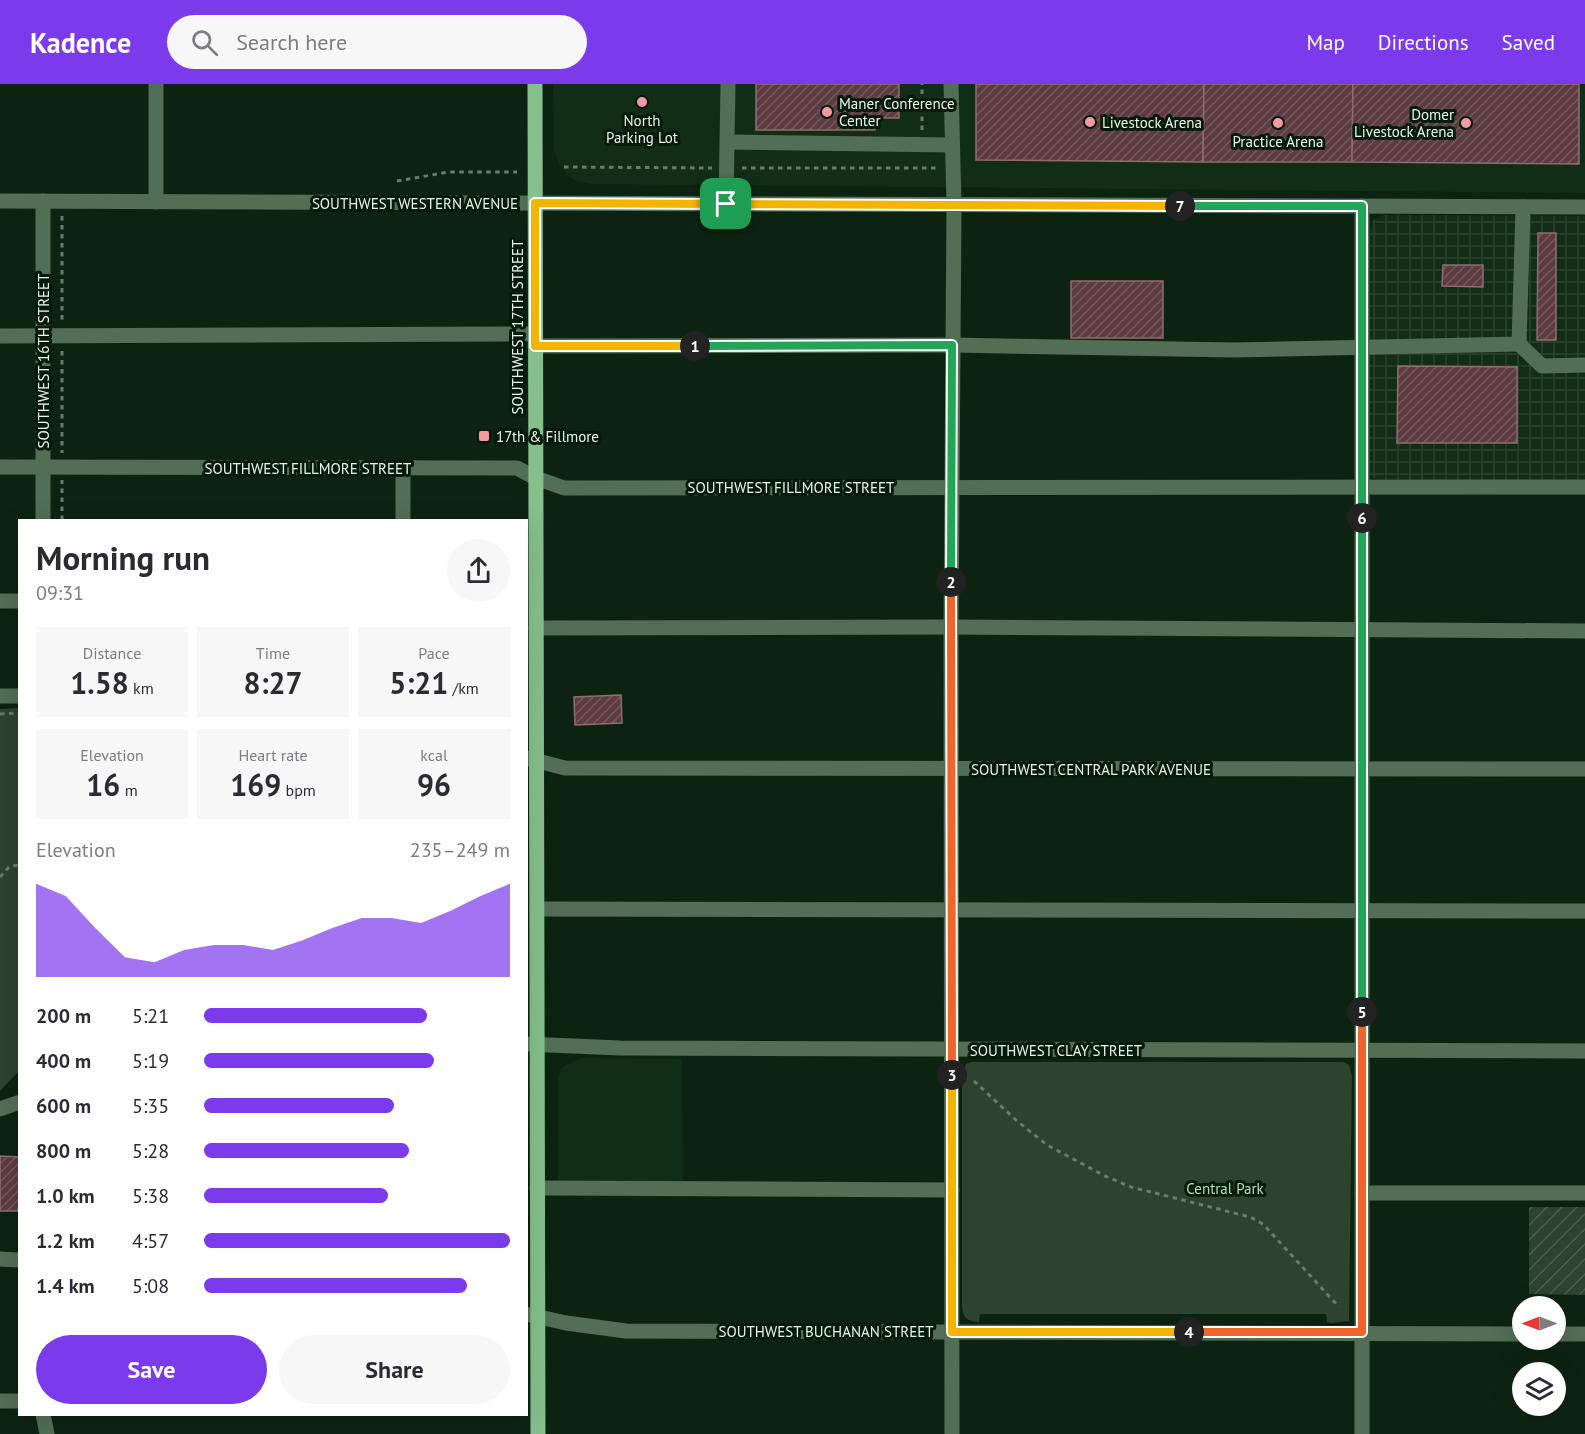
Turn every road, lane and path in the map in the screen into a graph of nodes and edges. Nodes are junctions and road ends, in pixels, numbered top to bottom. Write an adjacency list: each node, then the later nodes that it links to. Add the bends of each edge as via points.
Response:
1 (156, 84): 20 (street)
2 (535, 84): 21 (main road, SOUTHWEST 17TH STREET)
3 (728, 84): 10 (street)
4 (922, 84): 7 (path)
5 (951, 84): 11 (street)
6 (899, 107): 7 (path)
7 (922, 107): 8 (path); 9 (path)
8 (940, 107)
9 (922, 132)
10 (728, 142): 11 (street); 13 (street)
11 (952, 145): 23 (street)
12 (564, 167): 13 (path)
13 (727, 168): 14 (path); 22 (street)
14 (941, 168)
15 (517, 172): 16 (path, via 449,172)
16 (398, 181)
17 (0, 201): 18 (street, SOUTHWEST WESTERN AVENUE)
18 (43, 201): 19 (street, SOUTHWEST WESTERN AVENUE); 29 (street, SOUTHWEST 16TH STREET)
19 (62, 202): 20 (street, SOUTHWEST WESTERN AVENUE); 27 (path)
20 (156, 202): 21 (street, SOUTHWEST WESTERN AVENUE)
21 (535, 203): 22 (street, SOUTHWEST WESTERN AVENUE); 30 (main road, SOUTHWEST 17TH STREET)
22 (726, 204): 23 (street, SOUTHWEST WESTERN AVENUE)
23 (954, 205): 24 (street, SOUTHWEST WESTERN AVENUE); 31 (street)
24 (1362, 206): 25 (street, SOUTHWEST WESTERN AVENUE); 33 (street)
25 (1523, 207): 26 (street, SOUTHWEST WESTERN AVENUE); 32 (street)
26 (1585, 207)
27 (62, 335): 29 (street); 30 (street); 37 (path)
28 (0, 336): 29 (street)
29 (43, 336): 36 (street, SOUTHWEST 16TH STREET)
30 (535, 340): 31 (street); 39 (main road, SOUTHWEST 17TH STREET)
31 (952, 345): 33 (street, via 1234,350); 41 (street)
32 (1519, 345): 33 (street); 34 (street, via 1542,366)
33 (1362, 347): 40 (street)
34 (1585, 366)
35 (0, 467): 36 (street, SOUTHWEST FILLMORE STREET)
36 (43, 467): 37 (street, SOUTHWEST FILLMORE STREET); 43 (street, SOUTHWEST 16TH STREET)
37 (62, 467): 38 (street, SOUTHWEST FILLMORE STREET); 44 (path)
38 (403, 468): 39 (street, SOUTHWEST FILLMORE STREET, via 517,468); 45 (street)
39 (536, 478): 41 (street, SOUTHWEST FILLMORE STREET, via 564,488); 49 (main road, SOUTHWEST 17TH STREET)
40 (1362, 486): 41 (street, SOUTHWEST FILLMORE STREET); 42 (street, SOUTHWEST FILLMORE STREET); 50 (street)
41 (951, 487): 48 (street)
42 (1585, 487)
43 (44, 519)
44 (62, 519)
45 (403, 519)
46 (0, 601): 47 (street)
47 (18, 601)
48 (951, 627): 49 (street); 50 (street); 57 (street)
49 (536, 628): 56 (main road, SOUTHWEST 17TH STREET)
50 (1362, 630): 51 (street); 58 (street)
51 (1585, 631)
52 (0, 696): 53 (street)
53 (18, 696)
54 (0, 714): 55 (path)
55 (18, 714)
56 (531, 760): 57 (street, SOUTHWEST CENTRAL PARK AVENUE, via 565,768); 62 (main road, SOUTHWEST 17TH STREET)
57 (952, 769): 58 (street, SOUTHWEST CENTRAL PARK AVENUE); 63 (street)
58 (1362, 769): 59 (street, SOUTHWEST CENTRAL PARK AVENUE); 64 (street)
59 (1585, 769)
60 (18, 865): 61 (path, via 10,866)
61 (0, 877)
62 (533, 902): 63 (street); 66 (main road, SOUTHWEST 17TH STREET)
63 (952, 910): 64 (street); 67 (street)
64 (1362, 910): 65 (street); 68 (street)
65 (1585, 911)
66 (532, 1044): 67 (street, SOUTHWEST CLAY STREET); 73 (main road, SOUTHWEST 17TH STREET)
67 (952, 1050): 68 (street, SOUTHWEST CLAY STREET); 74 (street)
68 (1362, 1051): 69 (street, SOUTHWEST CLAY STREET); 75 (street)
69 (1585, 1051)
70 (974, 1081): 79 (path, via 1047,1145 1105,1176 1263,1224)
71 (18, 1103): 72 (street)
72 (0, 1109)
73 (534, 1184): 74 (street); 80 (main road, SOUTHWEST 17TH STREET)
74 (952, 1190): 81 (street)
75 (1362, 1193): 76 (street); 82 (street)
76 (1585, 1193)
77 (0, 1260): 78 (street)
78 (18, 1260)
79 (1339, 1308)
80 (532, 1316): 81 (street, SOUTHWEST BUCHANAN STREET, via 626,1331); 90 (main road, SOUTHWEST 17TH STREET)
81 (952, 1332): 82 (street, SOUTHWEST BUCHANAN STREET); 91 (street)
82 (1362, 1332): 83 (street, SOUTHWEST BUCHANAN STREET); 92 (street)
83 (1512, 1334)
84 (1566, 1334): 85 (street)
85 (1585, 1334)
86 (0, 1401): 87 (street)
87 (18, 1401)
88 (43, 1416): 89 (street)
89 (47, 1434)
90 (538, 1434)
91 (952, 1434)
92 (1362, 1434)

